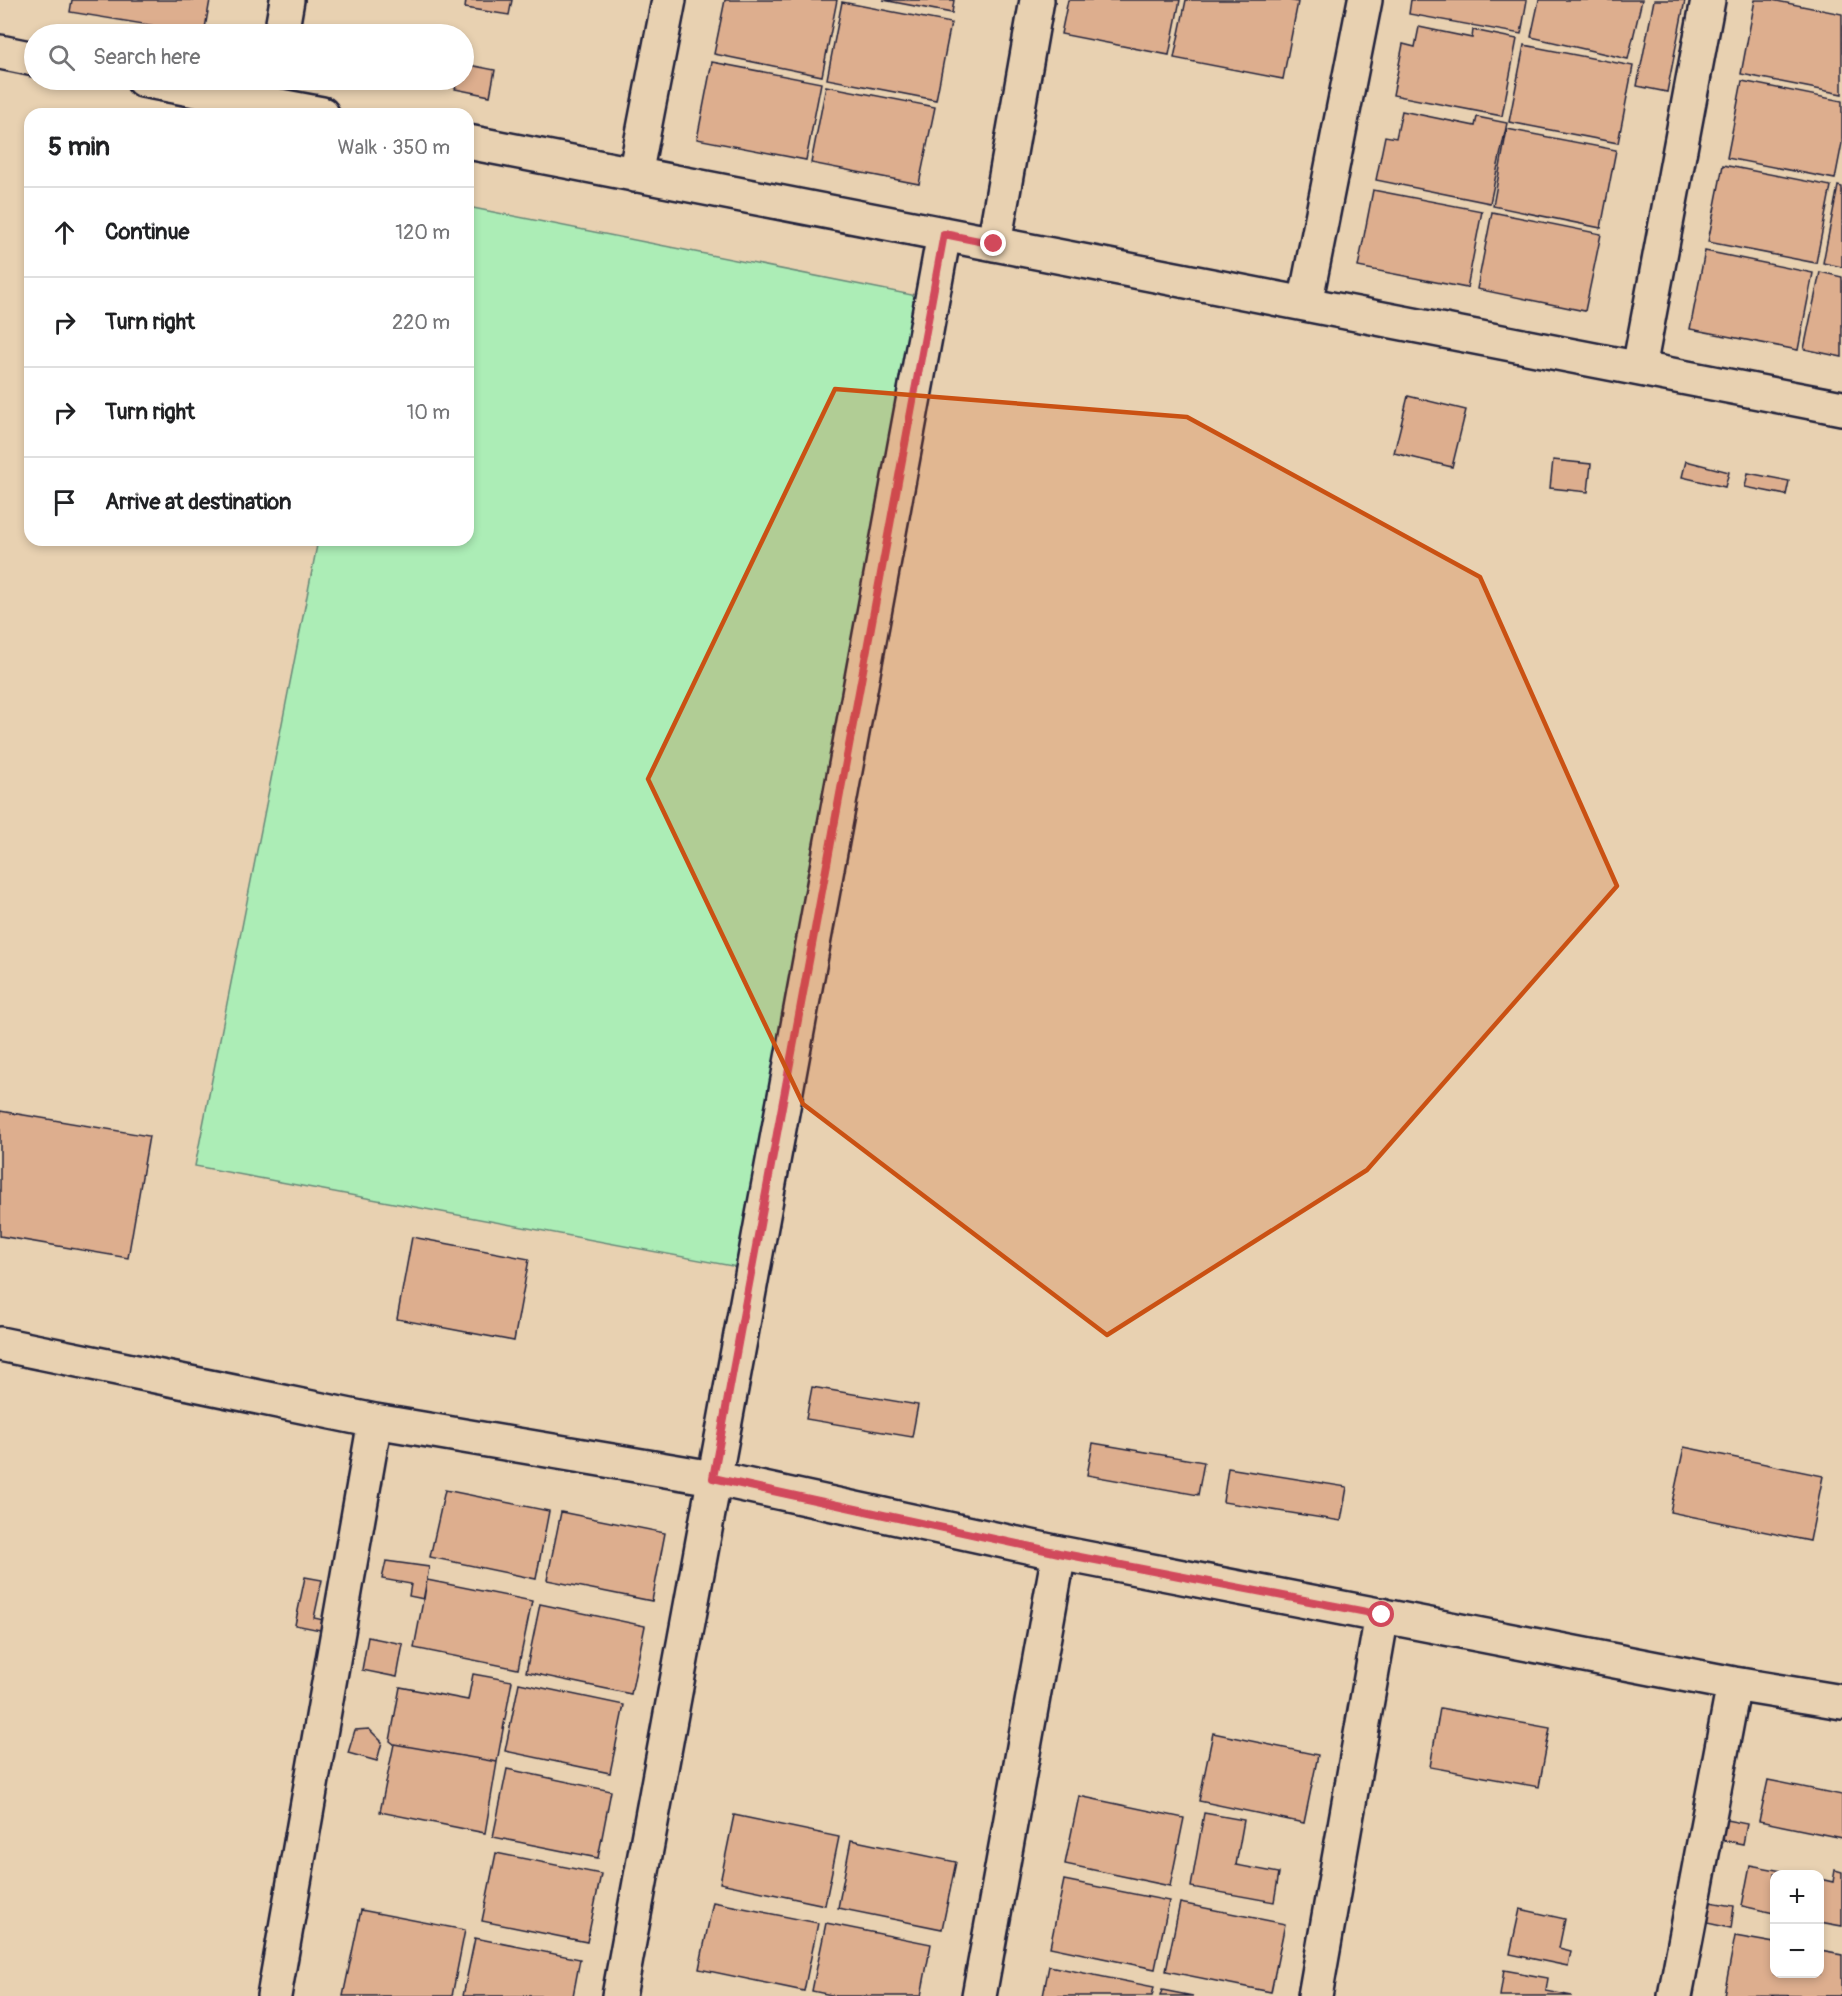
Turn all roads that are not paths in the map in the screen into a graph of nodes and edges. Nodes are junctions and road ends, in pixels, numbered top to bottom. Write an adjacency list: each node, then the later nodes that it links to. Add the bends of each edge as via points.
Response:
1 (287, 0): 6 (street)
2 (669, 0): 12 (street)
3 (1037, 0): 14 (street)
4 (1365, 0): 15 (street)
5 (1708, 0): 16 (street)
6 (282, 24)
7 (0, 52): 8 (street)
8 (24, 56)
9 (270, 91): 10 (street)
10 (308, 108)
11 (474, 143): 12 (street)
12 (635, 175): 13 (street)
13 (944, 234): 14 (street); 20 (street)
14 (994, 244): 15 (street)
15 (1305, 304): 16 (street)
16 (1639, 368): 17 (street)
17 (1842, 408)
18 (0, 1344): 19 (street)
19 (375, 1421): 20 (street); 25 (street)
20 (713, 1478): 21 (street); 26 (street)
21 (1059, 1553): 22 (street); 27 (street)
22 (1382, 1615): 23 (street); 28 (street)
23 (1734, 1684): 24 (street); 29 (street)
24 (1842, 1702)
25 (274, 1996)
26 (619, 1996)
27 (979, 1996)
28 (1315, 1996)
29 (1676, 1996)

